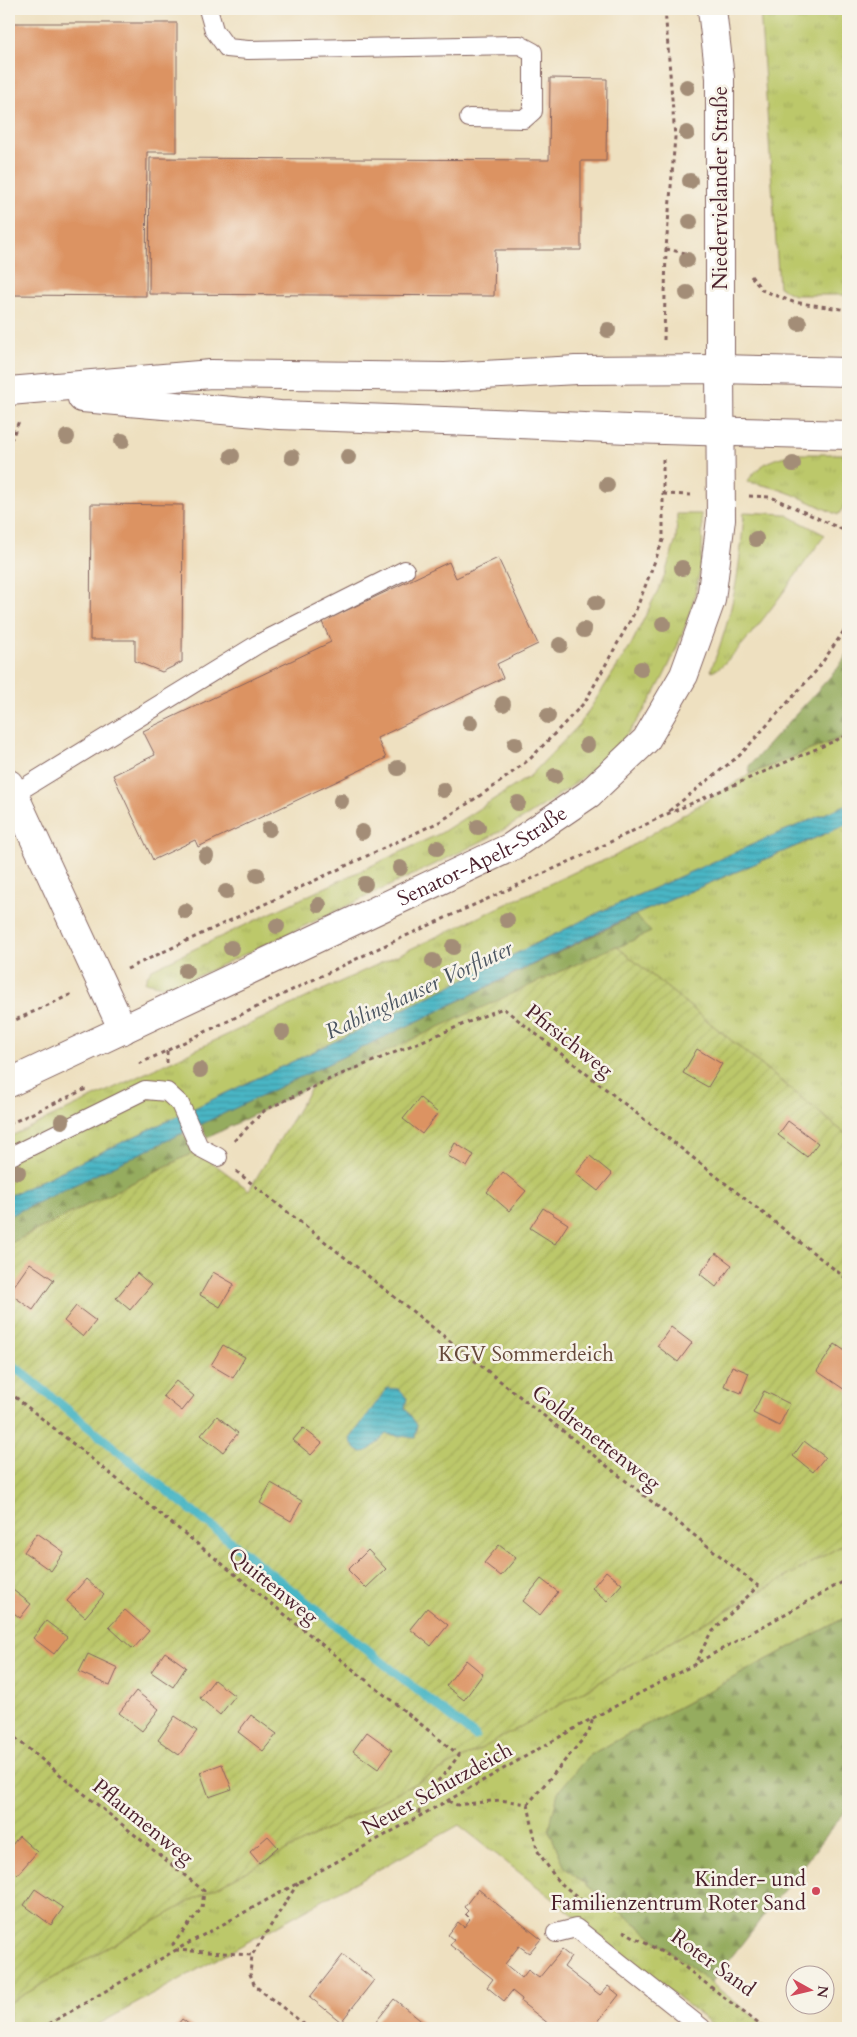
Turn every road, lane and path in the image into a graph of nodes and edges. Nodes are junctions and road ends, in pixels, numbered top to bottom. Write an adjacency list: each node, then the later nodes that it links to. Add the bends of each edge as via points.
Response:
1 (208, 9): 4 (lane, via 214,30 227,48 520,45 533,52 532,111 524,119)
2 (665, 9): 5 (path, via 675,137)
3 (712, 9): 6 (main road, Niedervielander Straße, via 720,78)
4 (470, 118)
5 (666, 249): 6 (path); 8 (path)
6 (719, 260): 7 (path, via 746,270 762,290 793,302); 9 (main road, Niedervielander Straße)
7 (848, 310)
8 (663, 368): 9 (main road); 11 (main road, via 445,376 211,374 9,391 280,415)
9 (720, 369): 10 (main road); 12 (main road, Senator-Apelt-Straße)
10 (848, 372)
11 (663, 430): 12 (main road); 14 (path)
12 (721, 432): 13 (main road); 15 (main road, Senator-Apelt-Straße)
13 (848, 435)
14 (663, 494): 15 (path); 22 (path, via 663,540 636,610 585,702 531,758 440,821)
15 (721, 496): 16 (path, via 771,497); 24 (main road, Senator-Apelt-Straße, via 711,600 684,675 646,740 589,794 511,847)
16 (848, 532)
17 (406, 570): 20 (lane, via 258,644)
18 (848, 625): 21 (path, via 817,670 740,755)
19 (848, 735): 21 (path)
20 (11, 789): 22 (main road)
21 (665, 815): 25 (path)
22 (102, 981): 23 (path); 24 (main road)
23 (9, 1023)
24 (123, 1030): 26 (main road, Senator-Apelt-Straße)
25 (136, 1066)
26 (9, 1083)
27 (90, 1086): 28 (path)
28 (9, 1124)
29 (9, 1157): 30 (lane, via 146,1090 167,1092 180,1104 200,1147)
30 (218, 1157): 31 (path, Pfirsichweg, via 265,1110 332,1078 504,1008); 34 (path, Goldrenettenweg, via 758,1586 710,1634)
31 (848, 1280)
32 (9, 1392): 39 (path, Quittenweg, via 459,1755 419,1801)
33 (848, 1579): 34 (path, Neuer Schutzdeich)
34 (695, 1664): 35 (path, Neuer Schutzdeich)
35 (593, 1718): 37 (path, Neuer Schutzdeich); 38 (path, via 589,1732)
36 (9, 1733): 44 (path, Pflaumenweg, via 204,1891 202,1908 174,1944)
37 (447, 1801): 38 (path, via 457,1805 500,1800); 39 (path, Neuer Schutzdeich)
38 (528, 1804): 41 (path, via 537,1850 557,1880)
39 (419, 1816): 40 (path, Neuer Schutzdeich)
40 (298, 1883): 44 (path, Neuer Schutzdeich); 45 (path)
41 (591, 1908)
42 (619, 1929): 49 (path, Roter Sand, via 674,1958)
43 (556, 1933): 48 (lane, via 576,1928)
44 (176, 1950): 45 (path); 46 (path, Neuer Schutzdeich)
45 (252, 1955): 47 (path, via 250,1974 255,1986)
46 (42, 2028)
47 (309, 2028)
48 (702, 2028)
49 (764, 2028)

